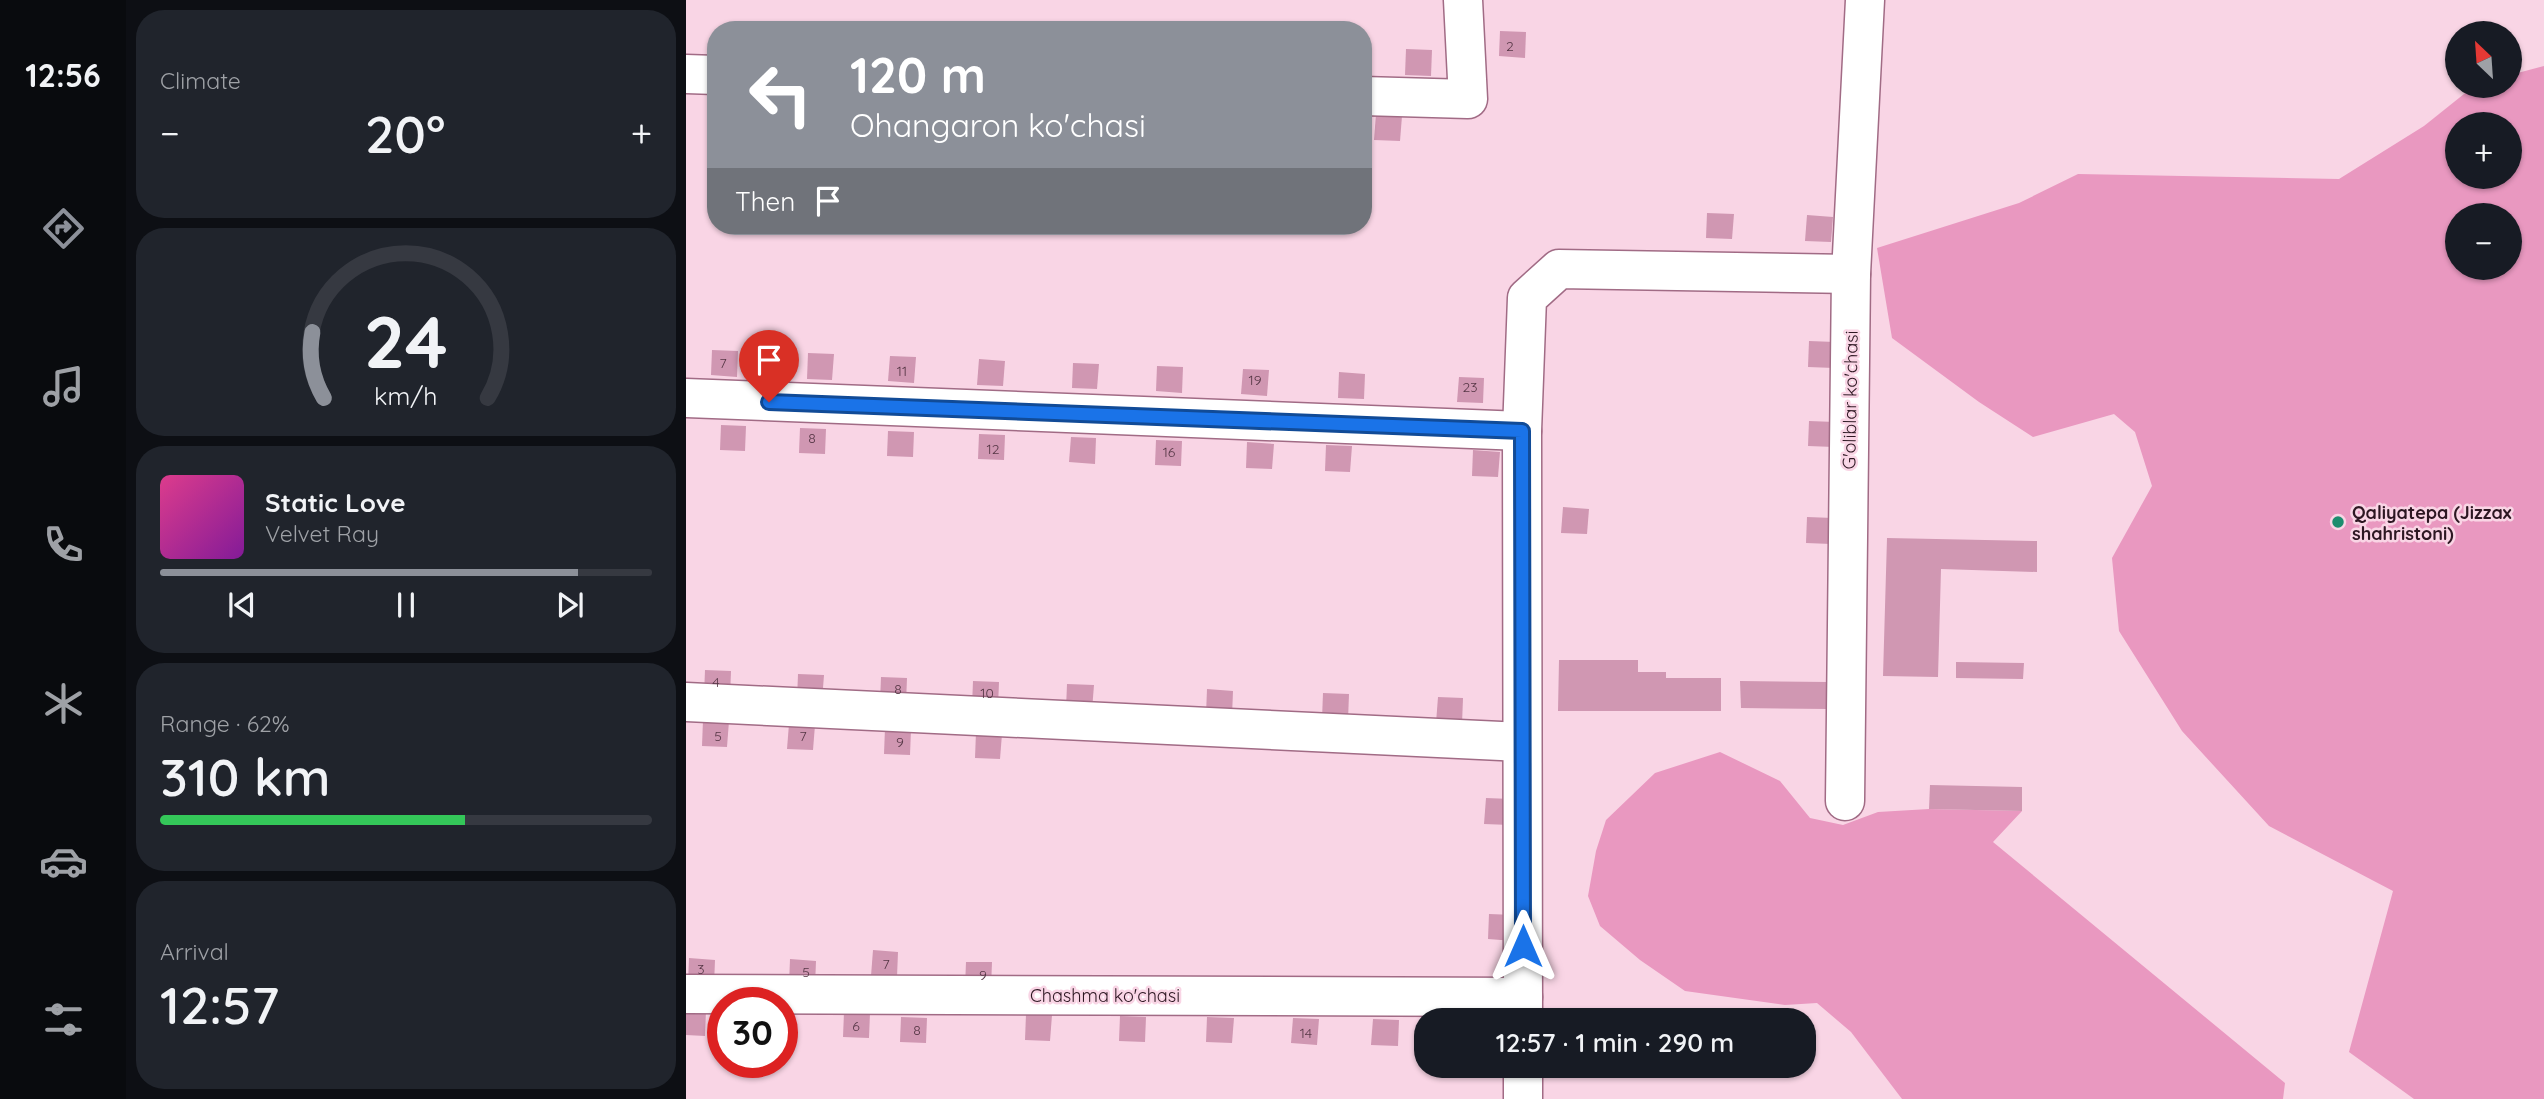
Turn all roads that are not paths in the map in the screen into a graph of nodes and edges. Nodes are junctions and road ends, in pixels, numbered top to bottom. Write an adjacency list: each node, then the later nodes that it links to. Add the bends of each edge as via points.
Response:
1 (1463, 0): 5 (street, via 1468,99)
2 (1865, 0): 6 (street, G'oliblar ko'chasi)
3 (686, 74): 4 (street)
4 (707, 75)
5 (1372, 96)
6 (1851, 274): 8 (street, via 1559,269 1527,298); 11 (street, G'oliblar ko'chasi)
7 (686, 398): 8 (street)
8 (1522, 431): 10 (street)
9 (686, 702): 10 (street)
10 (1522, 742): 14 (street)
11 (1845, 801)
12 (686, 994): 13 (street, Chashma ko'chasi)
13 (1467, 1008)
14 (1523, 1008)
15 (1523, 1078): 16 (street)
16 (1522, 1099)

